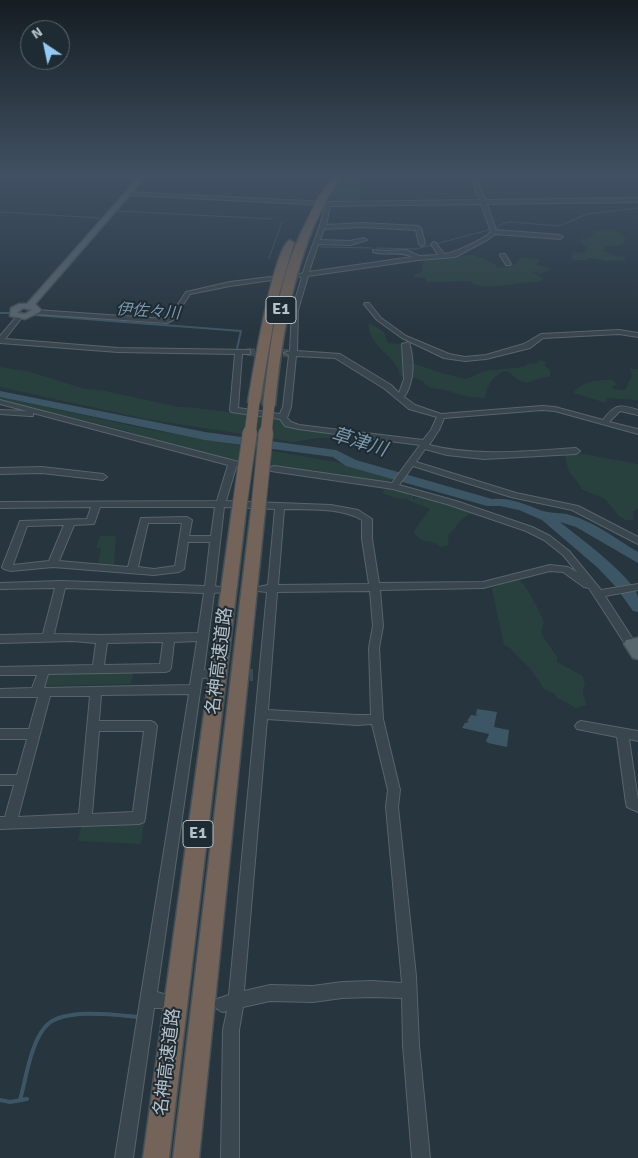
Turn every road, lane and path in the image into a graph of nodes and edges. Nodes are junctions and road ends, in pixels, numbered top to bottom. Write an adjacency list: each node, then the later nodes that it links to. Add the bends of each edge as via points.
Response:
1 (97, 230): 24 (main road)
2 (299, 230): 50 (highway, 名神高速道路 / E1, bridge, via 273,292 261,354 254,402)
3 (303, 230): 50 (highway, 名神高速道路 / E1, bridge, via 285,292 269,404)
4 (322, 230): 8 (street); 12 (street)
5 (419, 230): 13 (street)
6 (531, 230): 9 (street)
7 (494, 232): 9 (street); 17 (street, via 455,255)
8 (341, 233)
9 (530, 234): 10 (street)
10 (560, 237)
11 (364, 240): 12 (street)
12 (317, 242): 20 (street)
13 (422, 244)
14 (434, 244): 17 (street)
15 (375, 251): 18 (street, via 406,251)
16 (503, 255): 19 (street)
17 (442, 256): 18 (street)
18 (418, 258): 20 (street)
19 (508, 264)
20 (307, 274): 21 (street); 29 (street, via 295,310)
21 (298, 276)
22 (270, 279): 24 (street, via 188,293 167,321)
23 (367, 304): 26 (street, via 380,319 404,337 447,356 465,359 527,346 541,336 620,332)
24 (32, 309): 25 (main road)
25 (13, 312): 27 (street)
26 (638, 335)
27 (0, 341): 36 (street, via 118,350 243,352 234,410)
28 (406, 344): 30 (street, via 408,374)
29 (290, 353): 30 (street, via 337,356); 36 (street)
30 (400, 397): 35 (street, via 415,408)
31 (0, 402): 34 (street)
32 (0, 412): 34 (street)
33 (638, 413): 37 (street, via 615,408)
34 (56, 416): 47 (street, via 234,463)
35 (441, 416): 37 (street, via 542,408 559,409); 39 (street)
36 (284, 417): 39 (street, via 288,424 298,427)
37 (605, 422): 38 (street)
38 (638, 432)
39 (424, 446): 40 (street, via 484,456); 41 (street)
40 (576, 451)
41 (412, 462): 45 (street); 54 (street, via 514,495 575,508)
42 (274, 469): 45 (street)
43 (0, 471): 44 (street, via 42,470)
44 (103, 477)
45 (395, 483): 63 (street, via 547,538 566,553)
46 (0, 505): 48 (street)
47 (220, 505): 48 (street); 49 (street); 53 (street)
48 (96, 506): 51 (street, via 91,522)
49 (280, 506): 60 (street, via 332,508 363,515 367,519); 61 (street)
50 (248, 510): 93 (highway, 名神高速道路 / E1); 94 (highway, 名神高速道路 / E1)
51 (70, 523): 55 (street); 55 (street, via 23,523 6,565 11,568)
52 (185, 539): 53 (street); 56 (street, via 179,569); 56 (street, via 187,520 144,520)
53 (215, 539): 62 (street)
54 (638, 541)
55 (53, 564): 56 (street)
56 (132, 570)
57 (61, 584): 58 (street); 62 (street); 64 (street)
58 (0, 586)
59 (638, 587): 63 (street)
60 (375, 588): 61 (street); 63 (street, via 484,586 550,568 565,569); 78 (street)
61 (267, 589): 77 (street, via 259,675)
62 (214, 590): 65 (street)
63 (596, 591): 69 (street)
64 (48, 637): 67 (street); 68 (street)
65 (203, 637): 66 (street); 73 (street, via 203,674)
66 (169, 638): 68 (street); 70 (street, via 164,668)
67 (0, 639)
68 (102, 639): 70 (street)
69 (636, 647)
70 (98, 669): 71 (street)
71 (44, 670): 72 (street); 76 (street)
72 (0, 671)
73 (196, 689): 74 (street); 92 (street, via 156,1000)
74 (96, 692): 76 (street); 79 (street)
75 (0, 693): 76 (street)
76 (41, 693): 83 (street)
77 (261, 714): 78 (street); 91 (street)
78 (377, 719): 90 (street, via 394,790 392,807)
79 (94, 726): 88 (street); 88 (street, via 151,726 139,818)
80 (581, 726): 81 (street)
81 (622, 733): 84 (street); 87 (street, via 632,803)
82 (0, 734): 83 (street)
83 (34, 734): 86 (street)
84 (638, 736)
85 (0, 780): 86 (street)
86 (22, 780): 89 (street)
87 (638, 806)
88 (85, 821): 89 (street)
89 (5, 822)
90 (409, 991): 91 (street, via 270,992); 96 (street)
91 (229, 1002): 95 (street)
92 (124, 1158)
93 (156, 1158)
94 (186, 1158)
95 (230, 1158)
96 (422, 1158)

